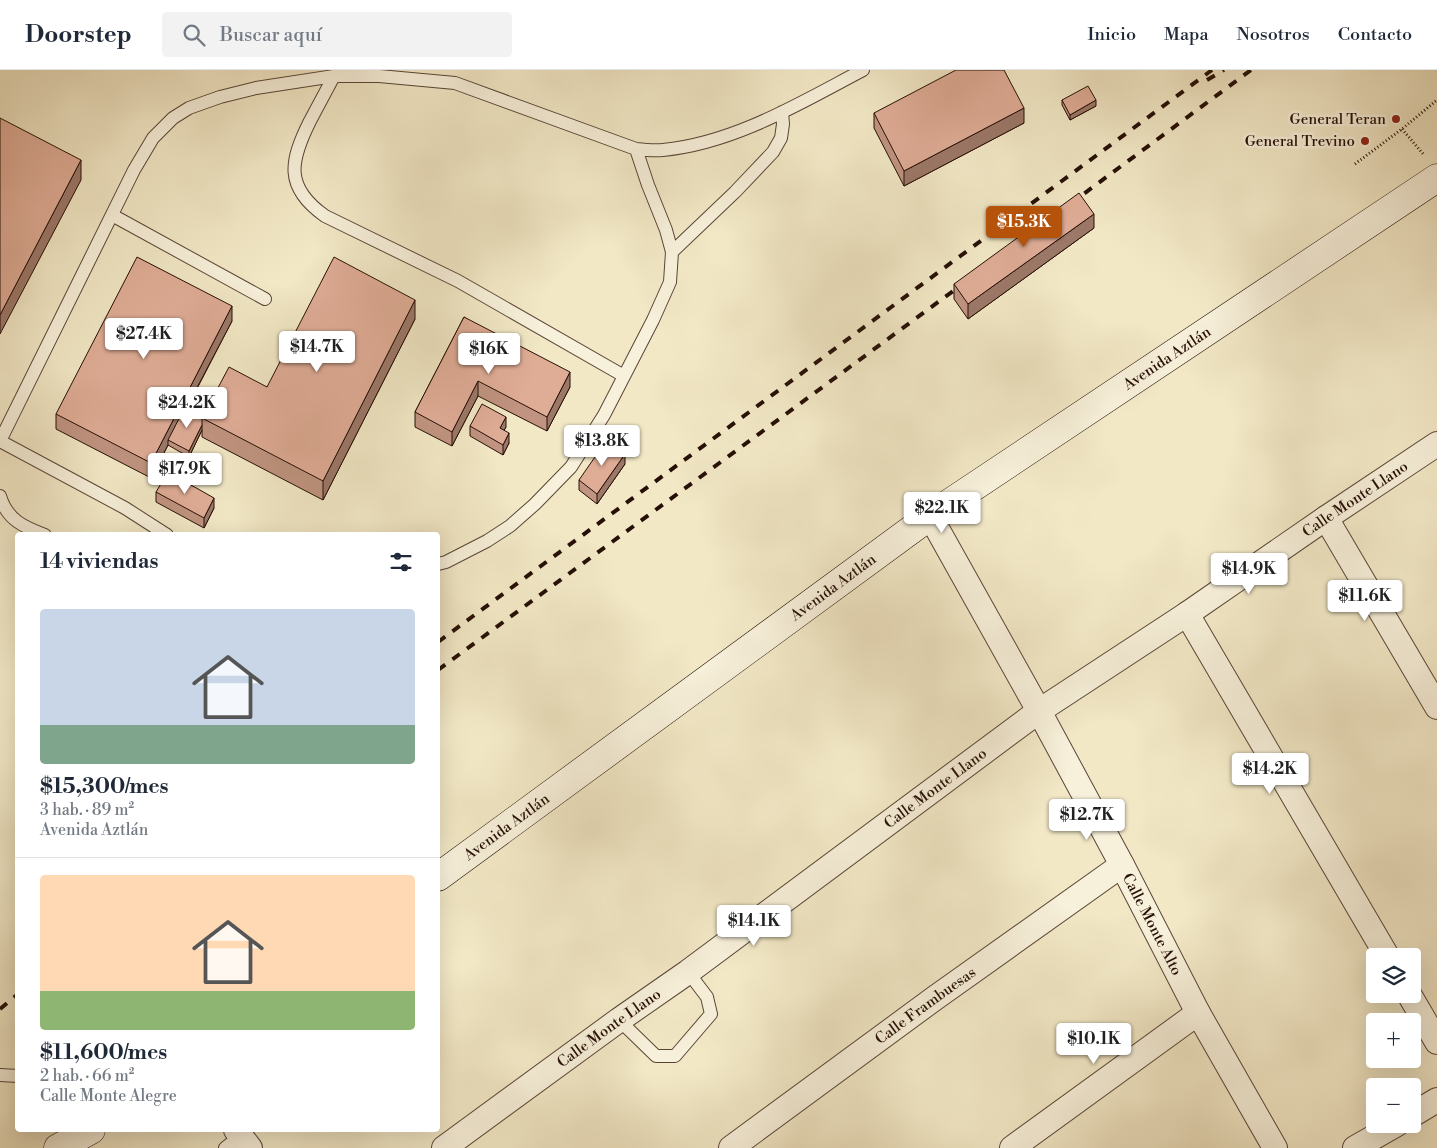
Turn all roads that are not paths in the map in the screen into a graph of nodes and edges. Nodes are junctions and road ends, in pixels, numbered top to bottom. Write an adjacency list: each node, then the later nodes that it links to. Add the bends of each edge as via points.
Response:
1 (863, 70): 3 (lane)
2 (334, 76): 4 (lane, via 379,76 455,83); 6 (lane, via 220,97 189,108 173,118 153,138); 9 (lane, via 298,145 294,163 296,180 311,206 458,281)
3 (782, 112): 4 (lane, via 730,135 662,150); 7 (lane, via 781,138 773,152)
4 (636, 149): 7 (lane)
5 (1431, 167): 13 (main road, Avenida Aztlán)
6 (112, 215): 8 (lane); 10 (lane)
7 (672, 252): 9 (lane, via 670,282)
8 (265, 299)
9 (624, 376): 17 (lane, via 571,467 535,504 487,541)
10 (0, 441): 16 (lane, via 125,508)
11 (1437, 444): 14 (street, Calle Monte Llano)
12 (0, 496): 15 (lane, via 12,519)
13 (930, 516): 20 (street, Calle Monte Alto); 22 (main road, Avenida Aztlán)
14 (1326, 518): 18 (street, Calle Monte Llano); 19 (street)
15 (38, 532)
16 (162, 532)
17 (440, 564)
18 (1187, 614): 20 (street, Calle Monte Llano); 23 (street)
19 (1437, 707)
20 (1039, 711): 21 (street, Calle Monte Alto); 24 (street, Calle Monte Llano)
21 (1122, 865): 26 (street, Calle Monte Alto); 35 (street, Calle Frambuesas)
22 (440, 877)
23 (1382, 948)
24 (688, 972): 27 (street, Calle Monte Llano); 27 (lane, via 707,997 712,1014 674,1056 656,1056)
25 (1414, 1003): 28 (street)
26 (1198, 1012): 36 (street); 37 (street, Calle Monte Alto)
27 (619, 1020): 34 (street, Calle Monte Llano)
28 (1437, 1042)
29 (0, 1075): 30 (lane)
30 (15, 1076)
31 (1437, 1100): 32 (street)
32 (1421, 1110)
33 (1381, 1133): 38 (street)
34 (444, 1148)
35 (731, 1148)
36 (1012, 1148)
37 (1276, 1148)
38 (1355, 1148)

